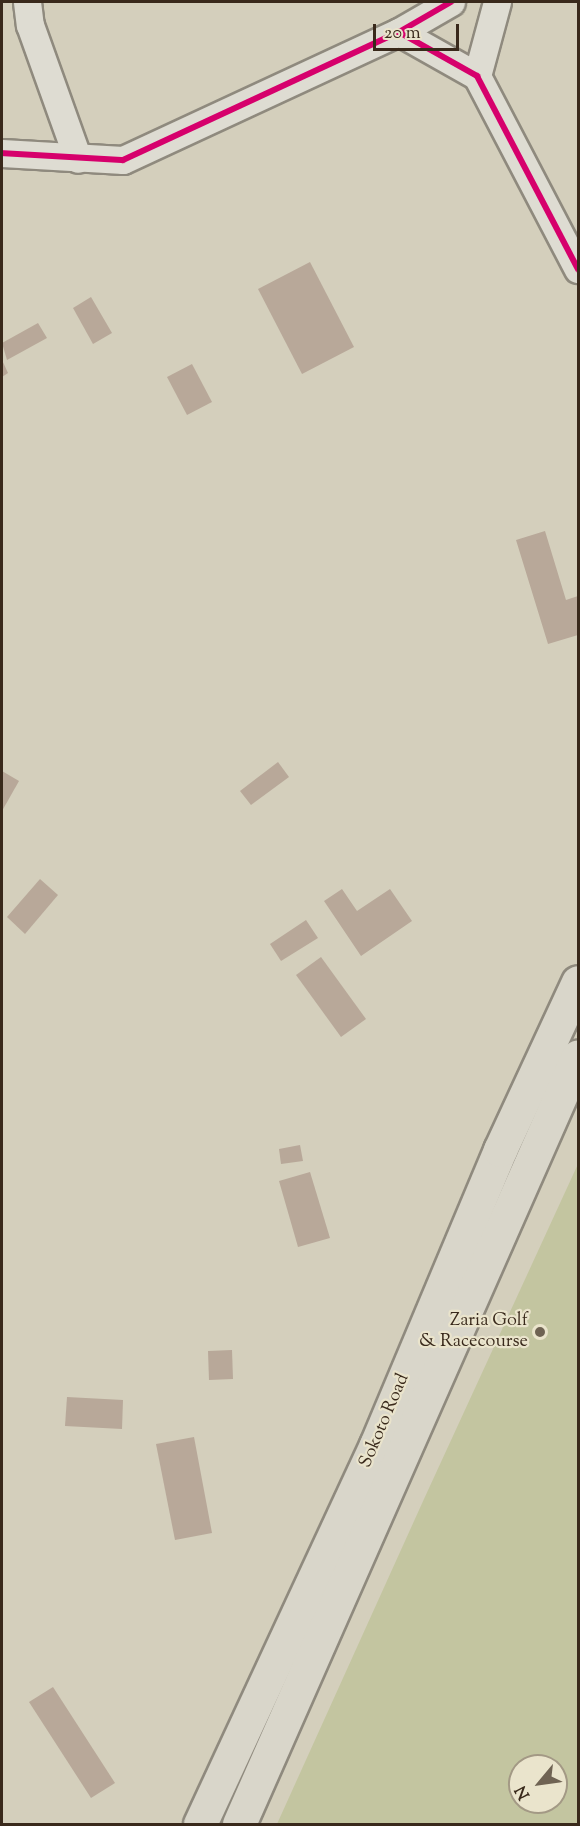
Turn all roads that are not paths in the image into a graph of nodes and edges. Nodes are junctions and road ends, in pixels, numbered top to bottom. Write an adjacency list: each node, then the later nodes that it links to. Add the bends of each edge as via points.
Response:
1 (27, 2): 7 (street, via 30,25)
2 (451, 2): 4 (street)
3 (497, 2): 5 (street)
4 (399, 32): 5 (street); 7 (street, via 123,160)
5 (477, 76): 8 (street)
6 (2, 153): 7 (street)
7 (78, 159)
8 (579, 269)
9 (579, 982): 11 (main road, Sokoto Road, via 500,1150 376,1445)
10 (579, 1056): 12 (main road, Sokoto Road)
11 (200, 1824)
12 (239, 1824)

